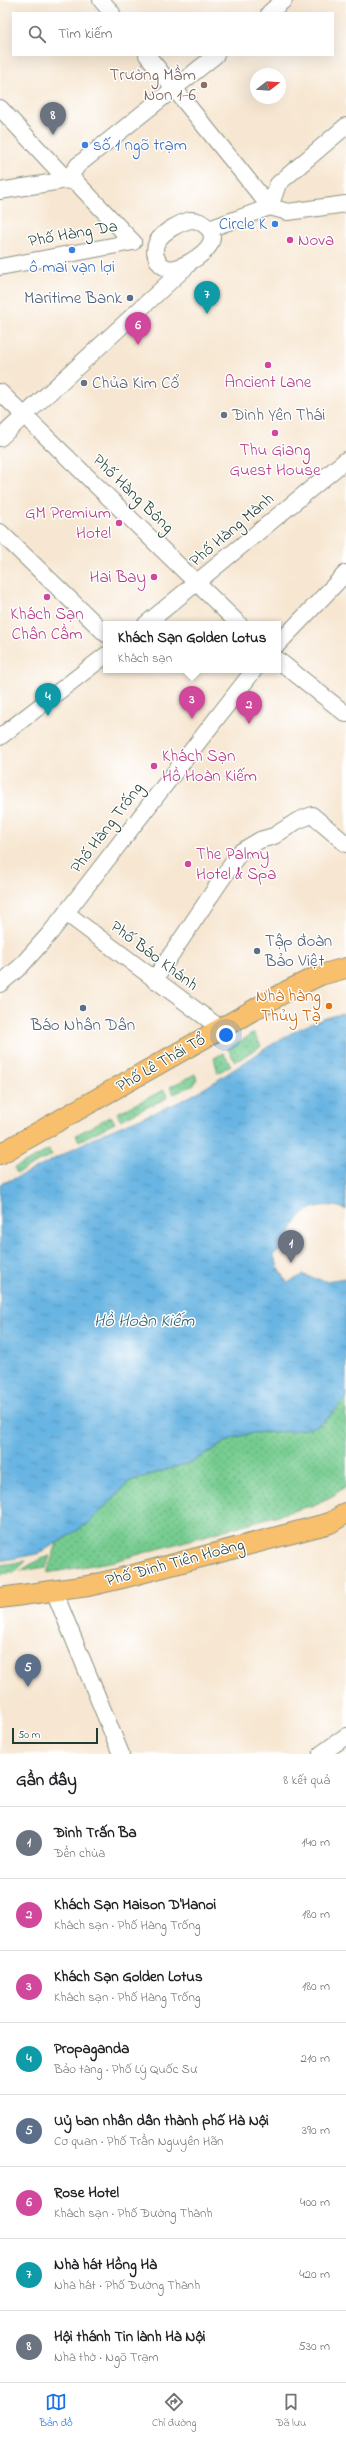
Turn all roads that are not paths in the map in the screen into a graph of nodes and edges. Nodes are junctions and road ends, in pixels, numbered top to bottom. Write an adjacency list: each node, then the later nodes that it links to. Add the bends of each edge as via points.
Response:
1 (101, 0): 3 (street)
2 (284, 0): 4 (street)
3 (111, 12)
4 (270, 12)
5 (148, 56): 7 (street)
6 (215, 56): 7 (street)
7 (175, 88): 10 (street, via 78,165); 13 (street)
8 (0, 108): 10 (street, Phố Hàng Da)
9 (346, 126): 13 (street, via 278,184)
10 (67, 180): 11 (street); 16 (street, Phố Hàng Da, via 77,183 133,242)
11 (0, 191)
12 (346, 204): 13 (street, via 288,212)
13 (270, 207): 14 (street)
14 (209, 229): 15 (street, via 212,238 210,246); 15 (street, via 199,220 190,220 168,231 158,241 155,252 158,262 166,268 173,269)
15 (188, 265): 18 (street)
16 (0, 267)
17 (0, 392): 18 (street, Phố Hàng Bông)
18 (25, 415): 19 (street); 23 (street, Phố Hàng Bông)
19 (0, 438)
20 (346, 460): 23 (street, Phố Hàng Mành)
21 (0, 532): 26 (street)
22 (346, 573): 27 (street)
23 (197, 584): 24 (street, Phố Hàng Mành); 25 (street, Phố Hàng Bông)
24 (150, 621)
25 (236, 621)
26 (103, 631)
27 (281, 641)
28 (103, 657): 32 (street)
29 (281, 662): 31 (street)
30 (252, 673): 34 (street, Phố Hàng Trống)
31 (346, 714)
32 (0, 738)
33 (346, 844): 36 (street, via 312,815 240,852)
34 (66, 913): 36 (street, Phố Báo Khánh); 37 (street, Phố Hàng Trống, via 20,967)
35 (346, 968): 38 (main road, Phố Lê Thái Tổ, via 302,982)
36 (154, 980): 38 (street, Phố Báo Khánh)
37 (0, 984)
38 (220, 1028): 39 (main road, Phố Lê Thái Tổ)
39 (0, 1154)
40 (341, 1519): 41 (main road, Phố Đinh Tiên Hoàng, via 122,1578)
41 (54, 1591): 42 (main road, Phố Đinh Tiên Hoàng); 44 (street)
42 (0, 1598)
43 (346, 1736): 45 (street)
44 (121, 1754)
45 (321, 1754)

